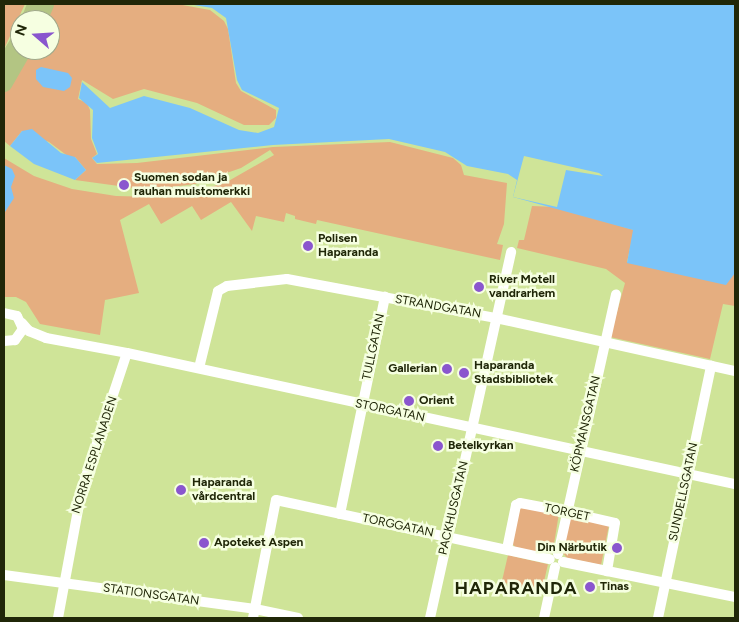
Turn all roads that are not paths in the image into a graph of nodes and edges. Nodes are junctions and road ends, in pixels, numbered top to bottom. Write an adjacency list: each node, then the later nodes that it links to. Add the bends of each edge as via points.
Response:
1 (18, 60): 2 (highway)
2 (4, 84)
3 (511, 252): 7 (street, PACKHUSGATAN)
4 (616, 294): 10 (street, KÖPMANSGATAN)
5 (385, 297): 7 (street, STRANDGATAN); 14 (street, STRANDGATAN, via 287,278 224,287 215,298); 16 (street, TULLGATAN)
6 (4, 313): 8 (street, STORGATAN, via 14,314)
7 (496, 318): 10 (street, STRANDGATAN); 17 (street, PACKHUSGATAN)
8 (22, 323): 9 (street, STORGATAN, via 28,331); 11 (street, STORGATAN, via 21,334)
9 (46, 338): 11 (street, STORGATAN); 12 (street, STORGATAN)
10 (604, 342): 13 (street, STRANDGATAN); 18 (street, KÖPMANSGATAN)
11 (7, 343)
12 (127, 353): 14 (street, STORGATAN); 28 (street, NORRA ESPLANADEN, via 82,488)
13 (711, 366): 15 (street, STRANDGATAN); 19 (street, SUNDELLSGATAN)
14 (199, 368): 16 (street, STORGATAN)
15 (735, 371)
16 (362, 405): 17 (street, STORGATAN); 22 (street, TULLGATAN)
17 (472, 428): 18 (street, STORGATAN); 23 (street, PACKHUSGATAN)
18 (580, 451): 19 (street, STORGATAN); 21 (street, KÖPMANSGATAN)
19 (687, 474): 20 (street, STORGATAN); 29 (street, SUNDELLSGATAN)
20 (735, 484)
21 (567, 512): 24 (street, TORGET, via 520,503 516,505); 25 (street, KÖPMANSGATAN); 26 (street, TORGET, via 615,523)
22 (340, 514): 23 (street, TORGGATAN); 31 (street, TORGGATAN, via 276,500)
23 (447, 536): 24 (street, TORGGATAN); 34 (street, PACKHUSGATAN)
24 (507, 549): 25 (street, TORGGATAN)
25 (557, 561): 26 (street, TORGGATAN); 35 (street, KÖPMANSGATAN)
26 (607, 571): 29 (street, TORGGATAN)
27 (4, 575): 28 (street, STATIONSGATAN)
28 (64, 582): 31 (street, STATIONSGATAN); 32 (street, NORRA ESPLANADEN)
29 (665, 583): 30 (street, TORGGATAN); 36 (street, SUNDELLSGATAN)
30 (735, 597)
31 (254, 614): 33 (street, STATIONSGATAN)
32 (58, 618)
33 (298, 618)
34 (430, 618)
35 (544, 618)
36 (658, 618)

